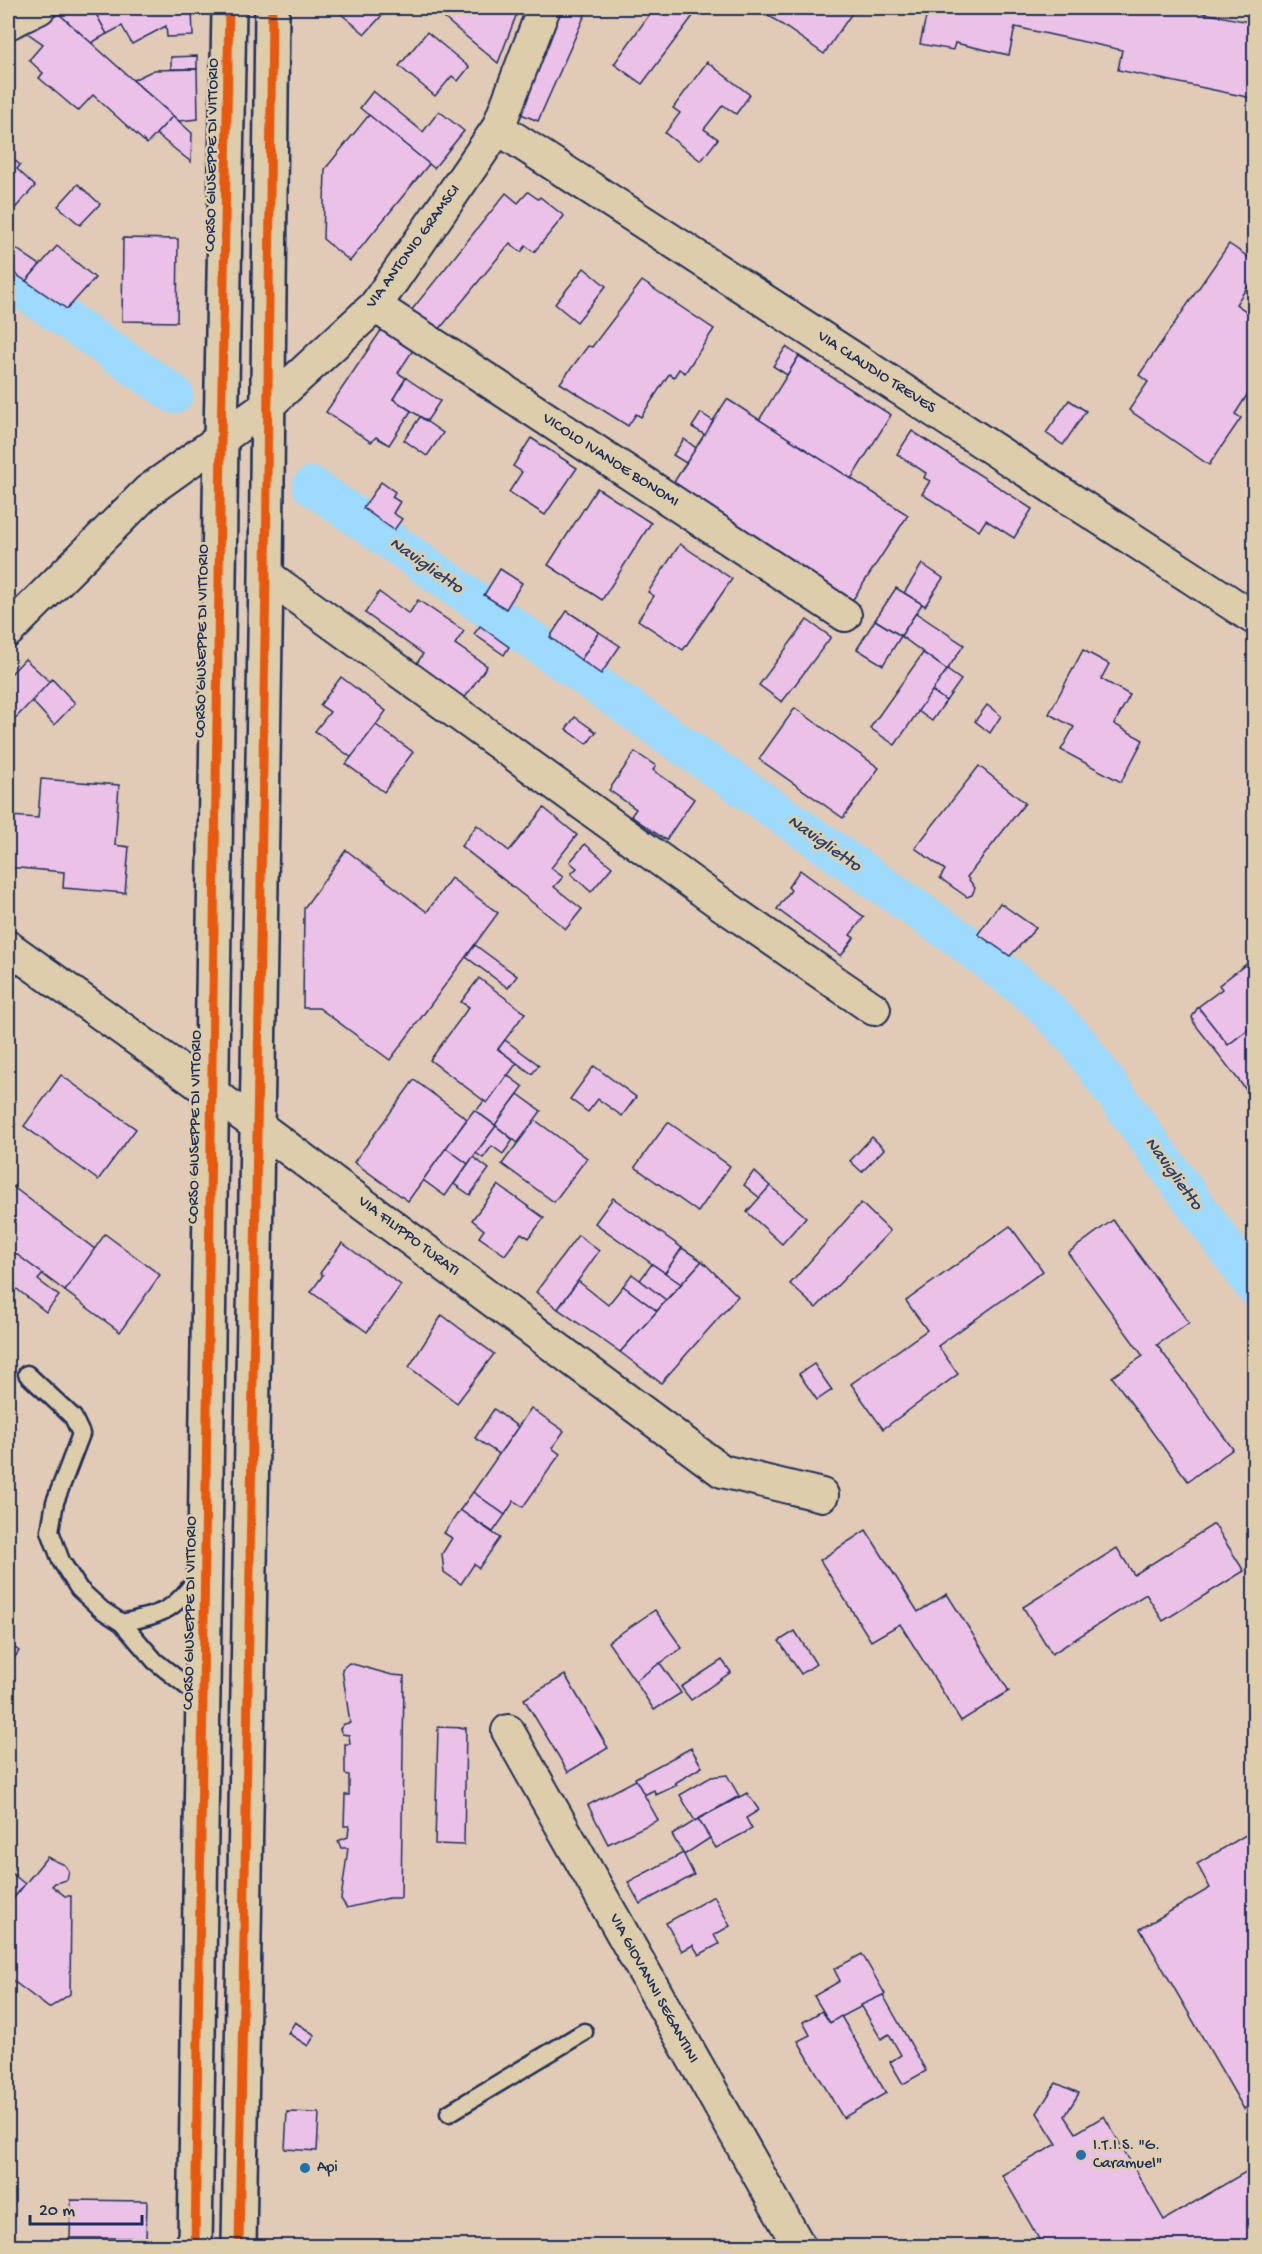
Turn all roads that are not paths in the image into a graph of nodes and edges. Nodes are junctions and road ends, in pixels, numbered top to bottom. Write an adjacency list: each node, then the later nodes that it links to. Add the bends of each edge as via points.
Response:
1 (39, 8): 5 (street)
2 (229, 8): 9 (main road, CORSO GIUSEPPE DI VITTORIO)
3 (272, 8): 8 (main road)
4 (544, 8): 6 (street, VIA ANTONIO GRAMSCI)
5 (8, 23)
6 (498, 128): 7 (street, VIA ANTONIO GRAMSCI); 12 (street, VIA CLAUDIO TREVES)
7 (375, 306): 8 (street, VIA ANTONIO GRAMSCI); 11 (street, VICOLO IVANOE BONOMI)
8 (267, 405): 9 (street, VIA ANTONIO GRAMSCI); 10 (main road)
9 (221, 440): 13 (street, VIA ANTONIO GRAMSCI, via 148,492); 16 (main road, CORSO GIUSEPPE DI VITTORIO)
10 (266, 575): 15 (street, via 710,896); 17 (main road)
11 (845, 615)
12 (1254, 618)
13 (8, 632)
14 (8, 947): 16 (street, VIA FILIPPO TURATI)
15 (874, 1009)
16 (212, 1094): 17 (street, VIA FILIPPO TURATI); 20 (main road, CORSO GIUSEPPE DI VITTORIO)
17 (258, 1126): 19 (street, VIA FILIPPO TURATI, via 722,1471); 27 (main road)
18 (27, 1374): 21 (lane, via 73,1417 81,1434 55,1502 50,1531 61,1561 79,1589)
19 (822, 1495)
20 (207, 1566): 21 (lane, via 178,1604 159,1615); 22 (main road, CORSO GIUSEPPE DI VITTORIO)
21 (122, 1623): 22 (lane, via 155,1660)
22 (205, 1700): 26 (main road, CORSO GIUSEPPE DI VITTORIO)
23 (508, 1731): 28 (street, VIA GIOVANNI SEGANTINI)
24 (584, 2032): 25 (lane)
25 (449, 2113)
26 (195, 2247)
27 (239, 2247)
28 (799, 2247)

